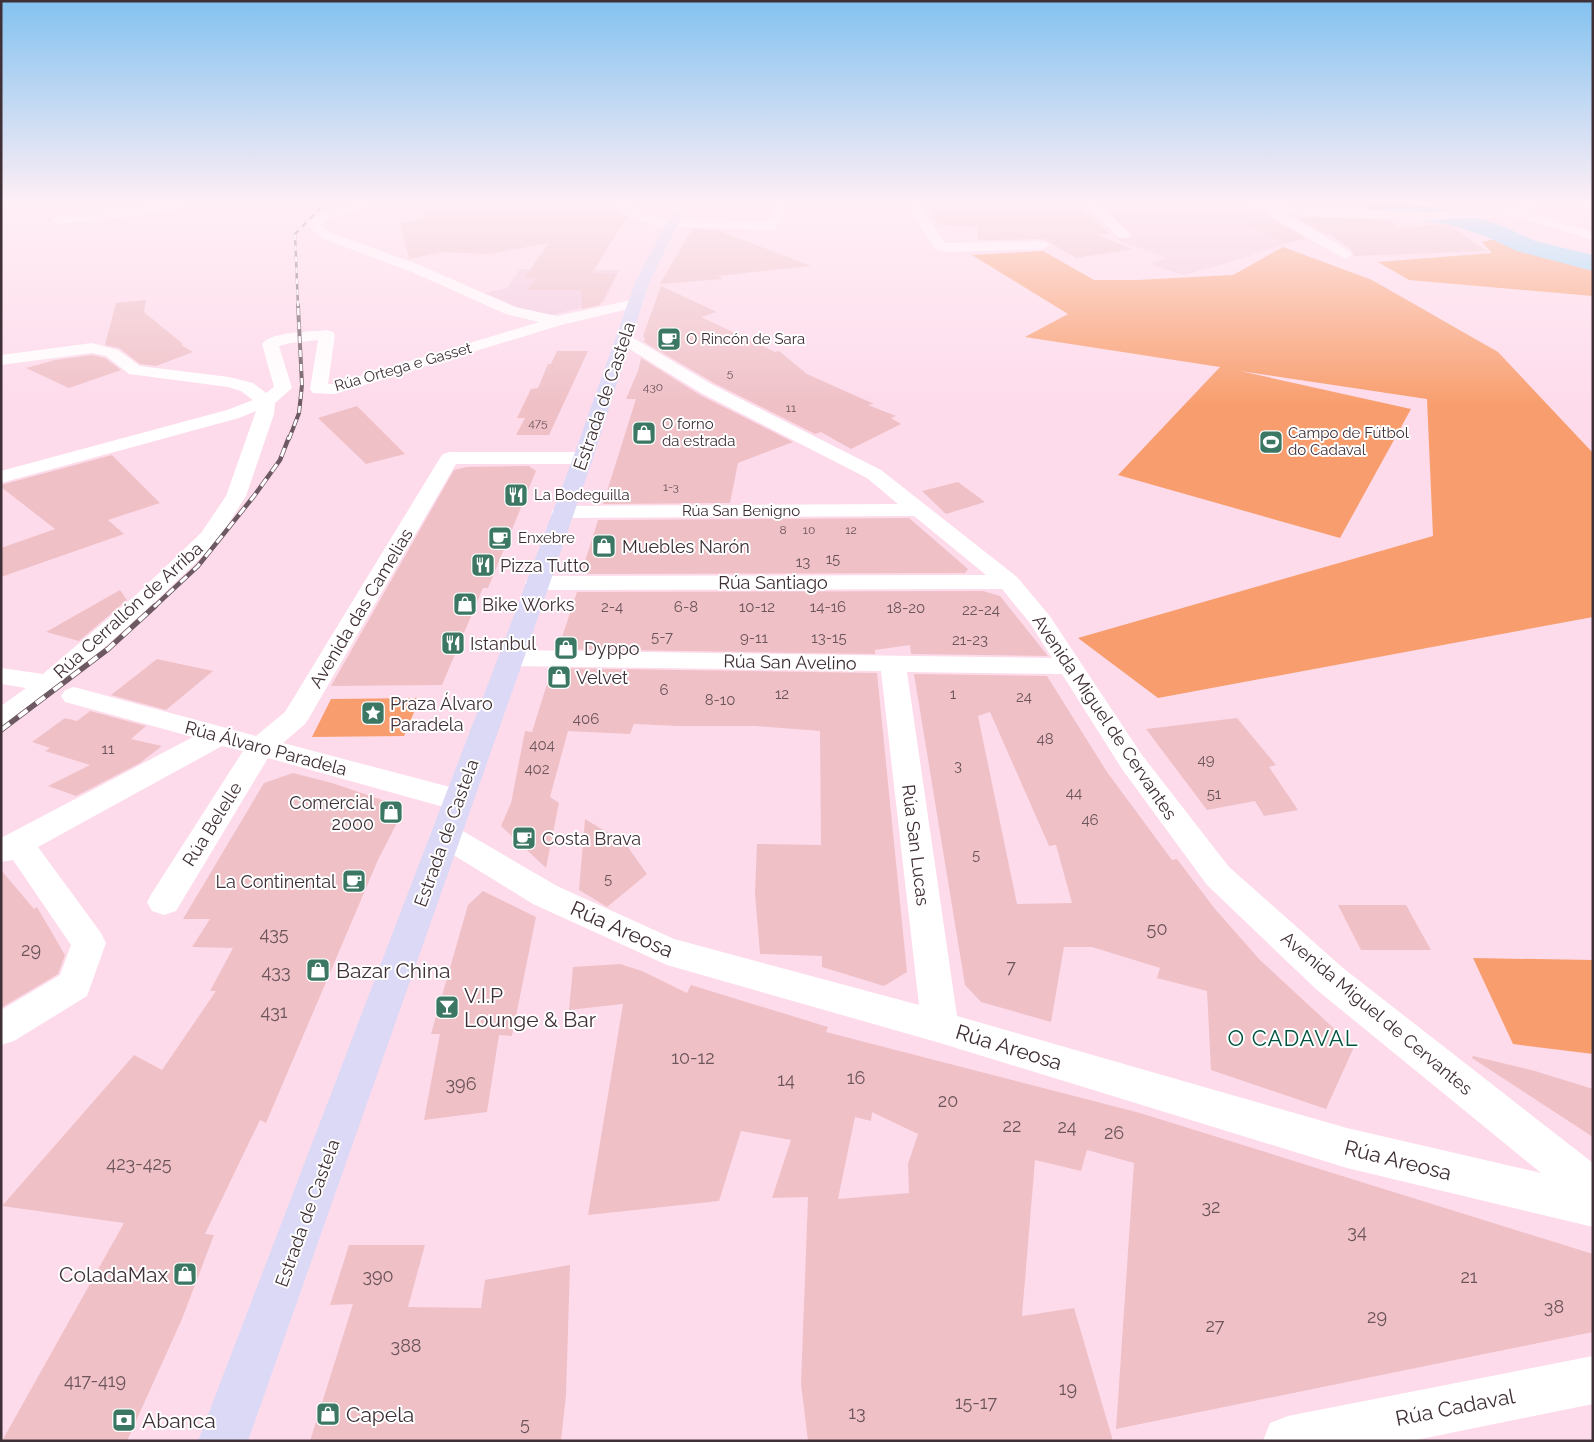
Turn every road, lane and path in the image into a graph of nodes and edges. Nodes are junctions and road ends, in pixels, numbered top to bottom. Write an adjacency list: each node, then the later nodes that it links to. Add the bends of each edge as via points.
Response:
1 (418, 269): 4 (street, via 511,311)
2 (649, 269): 3 (main road, Estrada de Castela)
3 (636, 304): 4 (street, Rúa Ortega e Gasset); 5 (main road, Estrada de Castela)
4 (557, 321): 7 (street, Rúa Ortega e Gasset, via 335,389 319,389 327,335 279,340 270,344 283,388)
5 (624, 339): 8 (main road, Estrada de Castela); 10 (street, Avenida Miguel de Cervantes, via 706,389 874,474)
6 (1, 360): 7 (street, via 92,348 112,353 135,370 229,382 247,387)
7 (266, 401): 9 (street, Rúa Ortega e Gasset, via 233,414); 18 (street, Rúa Cerrallón de Arriba, via 236,496 209,537 145,599)
8 (582, 458): 11 (main road, Estrada de Castela); 22 (street, Avenida das Camelias, via 450,458 295,718)
9 (1, 477)
10 (921, 510): 11 (street, Rúa San Benigno); 12 (street, Avenida Miguel de Cervantes)
11 (562, 512): 13 (main road, Estrada de Castela)
12 (1009, 582): 13 (street, Rúa Santiago); 16 (street, Avenida Miguel de Cervantes, via 1040,620)
13 (537, 583): 14 (main road, Estrada de Castela)
14 (511, 658): 15 (street, Rúa San Avelino); 23 (main road, Estrada de Castela)
15 (893, 664): 16 (street, Rúa San Avelino); 27 (street, Rúa San Lucas)
16 (1068, 666): 29 (street, Avenida Miguel de Cervantes, via 1132,762 1218,876 1330,979)
17 (1, 676): 18 (street)
18 (49, 683): 20 (street, Rúa Cerrallón de Arriba)
19 (74, 696): 21 (street, Rúa Álvaro Paradela)
20 (1, 720)
21 (218, 736): 22 (street, Rúa Álvaro Paradela); 25 (street)
22 (260, 747): 23 (street, Rúa Álvaro Paradela); 26 (street, Rúa Belelle)
23 (458, 800): 24 (main road, Estrada de Castela)
24 (445, 835): 27 (street, Rúa Areosa, via 545,895 667,951); 32 (main road, Estrada de Castela)
25 (10, 848): 28 (street, via 90,943 74,985)
26 (164, 902)
27 (940, 1027): 30 (street, Rúa Areosa, via 1347,1148)
28 (1, 1029)
29 (1593, 1189)
30 (1593, 1206)
31 (1593, 1380): 33 (street, Rúa Cadaval)
32 (223, 1441)
33 (1288, 1441)

